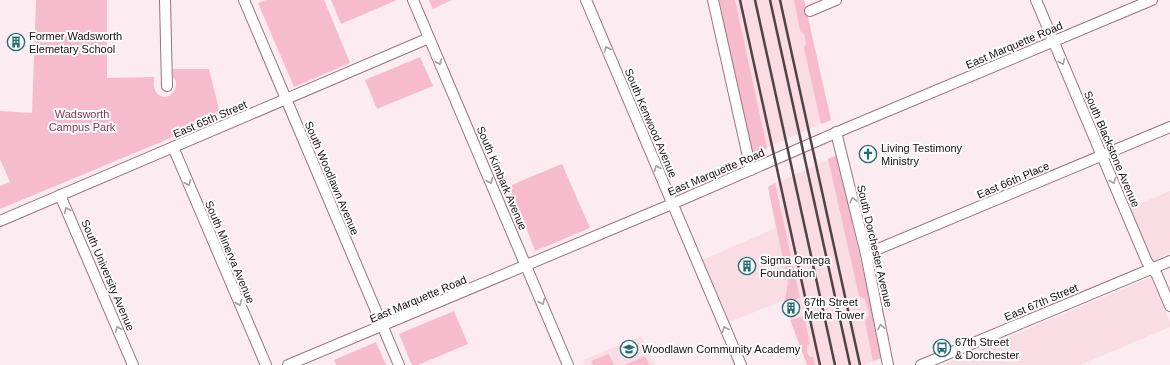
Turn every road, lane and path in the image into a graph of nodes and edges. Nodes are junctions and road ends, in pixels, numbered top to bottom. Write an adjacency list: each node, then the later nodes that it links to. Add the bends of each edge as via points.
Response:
1 (164, 0): 12 (street)
2 (244, 0): 13 (street, South Woodlawn Avenue)
3 (413, 0): 10 (street, South Kimbark Avenue)
4 (586, 0): 20 (street, South Kenwood Avenue, one-way to 4)
5 (713, 0): 18 (street)
6 (836, 0): 9 (street)
7 (1036, 0): 11 (street, South Blackstone Avenue)
8 (1152, 0): 11 (street, East Marquette Road)
9 (810, 11)
10 (429, 38): 13 (street, East 65th Street); 24 (street, South Kimbark Avenue, one-way to 24)
11 (1053, 41): 15 (street, East Marquette Road); 17 (street, South Blackstone Avenue, one-way to 17)
12 (167, 86)
13 (286, 99): 16 (street, East 65th Street); 27 (street, South Woodlawn Avenue)
14 (1170, 127): 17 (street, East 66th Place)
15 (836, 132): 18 (street, East Marquette Road); 22 (street, South Dorchester Avenue, one-way to 15)
16 (173, 147): 19 (street, East 65th Street); 30 (street, South Minerva Avenue, one-way to 30)
17 (1102, 155): 22 (street, East 66th Place); 25 (street, South Blackstone Avenue, one-way to 25)
18 (751, 170): 20 (street, East Marquette Road)
19 (60, 195): 21 (street, East 65th Street); 29 (street, South University Avenue, one-way to 19)
20 (672, 204): 24 (street, East Marquette Road); 34 (street, South Kenwood Avenue, one-way to 20)
21 (0, 221)
22 (866, 254): 35 (street, South Dorchester Avenue, one-way to 22)
23 (1170, 261): 25 (street, East 67th Street)
24 (526, 266): 27 (street, East Marquette Road); 33 (street, South Kimbark Avenue, one-way to 33)
25 (1152, 269): 26 (street, South Blackstone Avenue); 28 (street, East 67th Street)
26 (1170, 306)
27 (382, 326): 31 (street, East Marquette Road); 32 (street, South Woodlawn Avenue)
28 (927, 364)
29 (133, 365)
30 (266, 365)
31 (288, 365)
32 (399, 365)
33 (568, 365)
34 (741, 365)
35 (888, 365)

